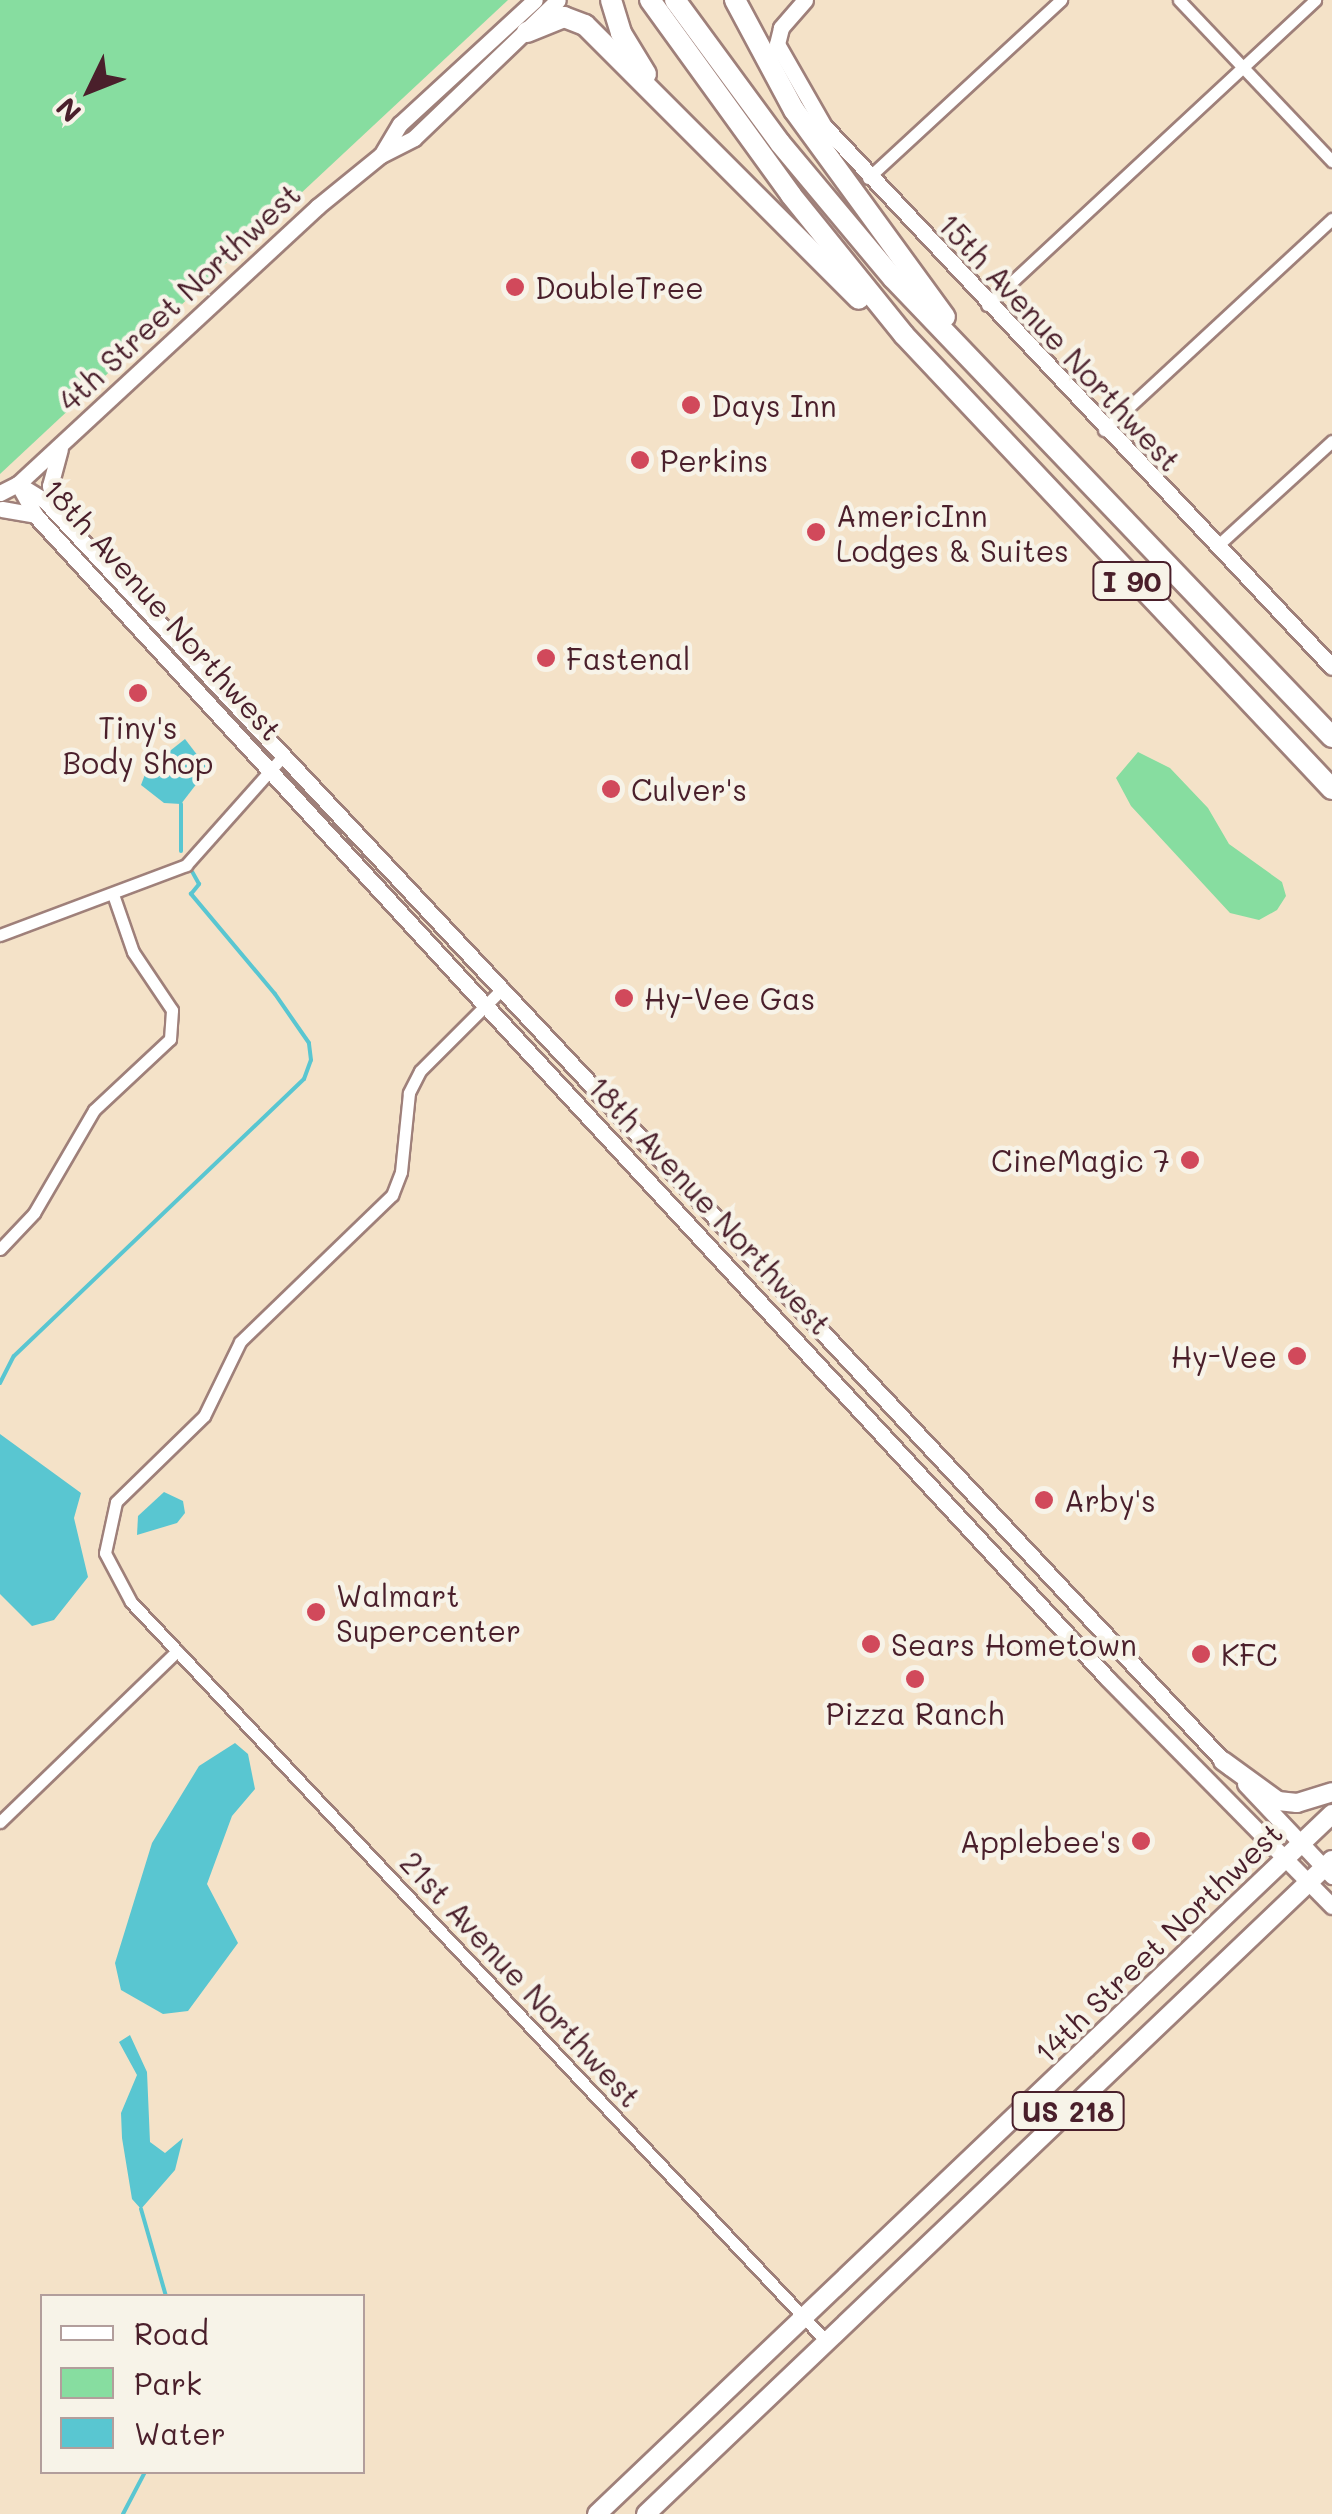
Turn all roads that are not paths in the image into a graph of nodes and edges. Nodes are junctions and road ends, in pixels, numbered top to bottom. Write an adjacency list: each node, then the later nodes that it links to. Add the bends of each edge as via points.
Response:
1 (535, 0): 14 (street, 4th Street Northwest, via 400,124)
2 (558, 0): 11 (street, 4th Street Northwest)
3 (611, 0): 13 (highway, via 627,44)
4 (650, 0): 20 (highway, I 90, via 790,195)
5 (675, 0): 19 (highway, I 90, via 826,200)
6 (731, 0): 19 (highway, via 837,171)
7 (806, 0): 16 (street, 15th Avenue Northwest, via 778,34 789,75)
8 (1061, 0): 16 (street)
9 (1180, 0): 12 (street)
10 (1315, 0): 12 (street)
11 (527, 32): 13 (highway, via 564,17 585,25); 14 (street, 4th Street Northwest, via 414,138)
12 (1243, 67): 15 (street); 18 (street)
13 (666, 103): 20 (highway)
14 (382, 155): 22 (street, 4th Street Northwest, via 317,206)
15 (1332, 161)
16 (868, 178): 18 (street, 15th Avenue Northwest)
17 (1332, 219): 21 (street)
18 (987, 305): 21 (street, 15th Avenue Northwest)
19 (1001, 390): 31 (highway, I 90)
20 (953, 392): 34 (highway, I 90)
21 (1104, 430): 28 (street, 15th Avenue Northwest)
22 (64, 440): 24 (street, 4th Street Northwest); 26 (street, via 50,486)
23 (1332, 441): 28 (street)
24 (18, 484): 25 (street, 4th Street Northwest); 26 (street, 18th Avenue Northwest); 27 (street, 18th Avenue Northwest)
25 (1, 504): 27 (street)
26 (56, 513): 29 (street, 18th Avenue Northwest)
27 (35, 515): 29 (street, 18th Avenue Northwest)
28 (1217, 546): 30 (street, 15th Avenue Northwest)
29 (181, 658): 32 (street, 18th Avenue Northwest); 33 (street, 18th Avenue Northwest)
30 (1331, 666)
31 (1332, 737)
32 (284, 755): 33 (street); 37 (street, 18th Avenue Northwest)
33 (269, 770): 35 (street, via 195,858); 38 (street, 18th Avenue Northwest)
34 (1332, 790)
35 (114, 897): 36 (street); 39 (street, via 133,952 172,1010 170,1038 94,1110 34,1213)
36 (0, 934)
37 (503, 988): 38 (street, 21st Avenue Northwest); 41 (street, 18th Avenue Northwest)
38 (485, 1004): 40 (street, 21st Avenue Northwest, via 438,1051 410,1094 392,1195 240,1342 204,1416 110,1513 104,1546 111,1574); 46 (street, 18th Avenue Northwest, via 1108,1679)
39 (0, 1250)
40 (177, 1651): 44 (street); 50 (street, 21st Avenue Northwest)
41 (1223, 1762): 42 (main road, via 1278,1801 1316,1800); 45 (street, 18th Avenue Northwest)
42 (1332, 1792)
43 (1332, 1814): 45 (main road, 14th Street Northwest / US 218)
44 (0, 1822)
45 (1302, 1843): 46 (main road, 14th Street Northwest / US 218); 47 (street, 18th Avenue Northwest)
46 (1286, 1857): 48 (street, 18th Avenue Northwest); 50 (main road, 14th Street Northwest / US 218)
47 (1329, 1868): 48 (main road, 14th Street Northwest / US 218)
48 (1309, 1881): 49 (street, 18th Avenue Northwest); 51 (main road, 14th Street Northwest / US 218)
49 (1332, 1906)
50 (804, 2317): 51 (street, 21st Avenue Northwest); 52 (main road, US 218)
51 (828, 2342): 53 (main road, US 218)
52 (597, 2514)
53 (646, 2514)

